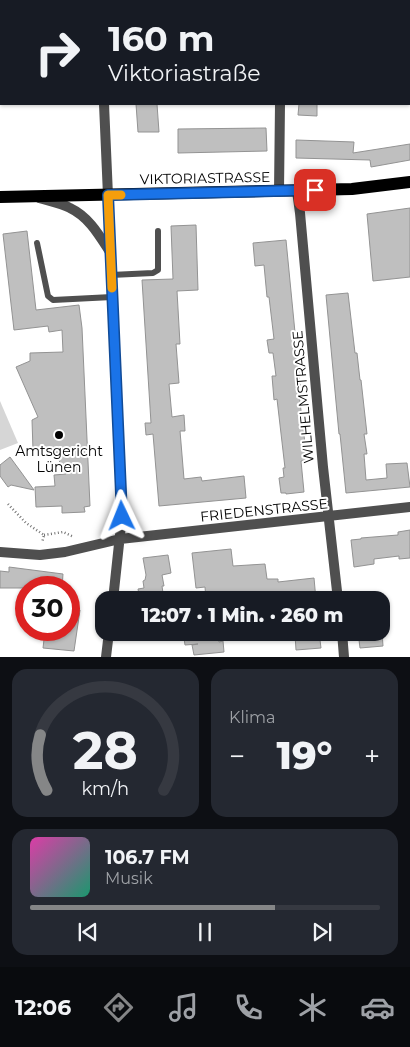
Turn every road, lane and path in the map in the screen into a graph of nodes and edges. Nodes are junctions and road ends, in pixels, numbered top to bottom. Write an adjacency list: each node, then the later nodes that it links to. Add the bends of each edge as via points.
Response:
1 (104, 105): 6 (street)
2 (280, 105): 4 (street)
3 (410, 182): 5 (main road, VIKTORIASTRASSE)
4 (279, 191): 5 (main road, VIKTORIASTRASSE); 6 (main road, VIKTORIASTRASSE)
5 (297, 191): 16 (street, WILHELMSTRASSE)
6 (108, 195): 7 (main road, VIKTORIASTRASSE); 11 (street)
7 (33, 196): 8 (main road, VIKTORIASTRASSE); 11 (street, via 70,208 86,219)
8 (0, 197)
9 (158, 231): 12 (lane, via 158,270)
10 (37, 243): 13 (lane, via 48,296 53,300)
11 (110, 253): 12 (street)
12 (111, 275): 13 (street)
13 (112, 297): 18 (street, via 122,516)
14 (8, 504): 17 (path, via 26,523)
15 (410, 507): 16 (street, FRIEDENSTRASSE)
16 (330, 517): 18 (street, FRIEDENSTRASSE); 23 (street, WILHELMSTRASSE)
17 (44, 535): 19 (path, via 63,532); 21 (path)
18 (120, 539): 19 (street, FRIEDENSTRASSE); 22 (street)
19 (92, 546): 21 (street, FRIEDENSTRASSE)
20 (0, 552): 21 (street, FRIEDENSTRASSE)
21 (40, 555)
22 (114, 591)
23 (337, 591)
24 (108, 641): 26 (street)
25 (343, 641): 27 (street)
26 (106, 657)
27 (344, 657)

